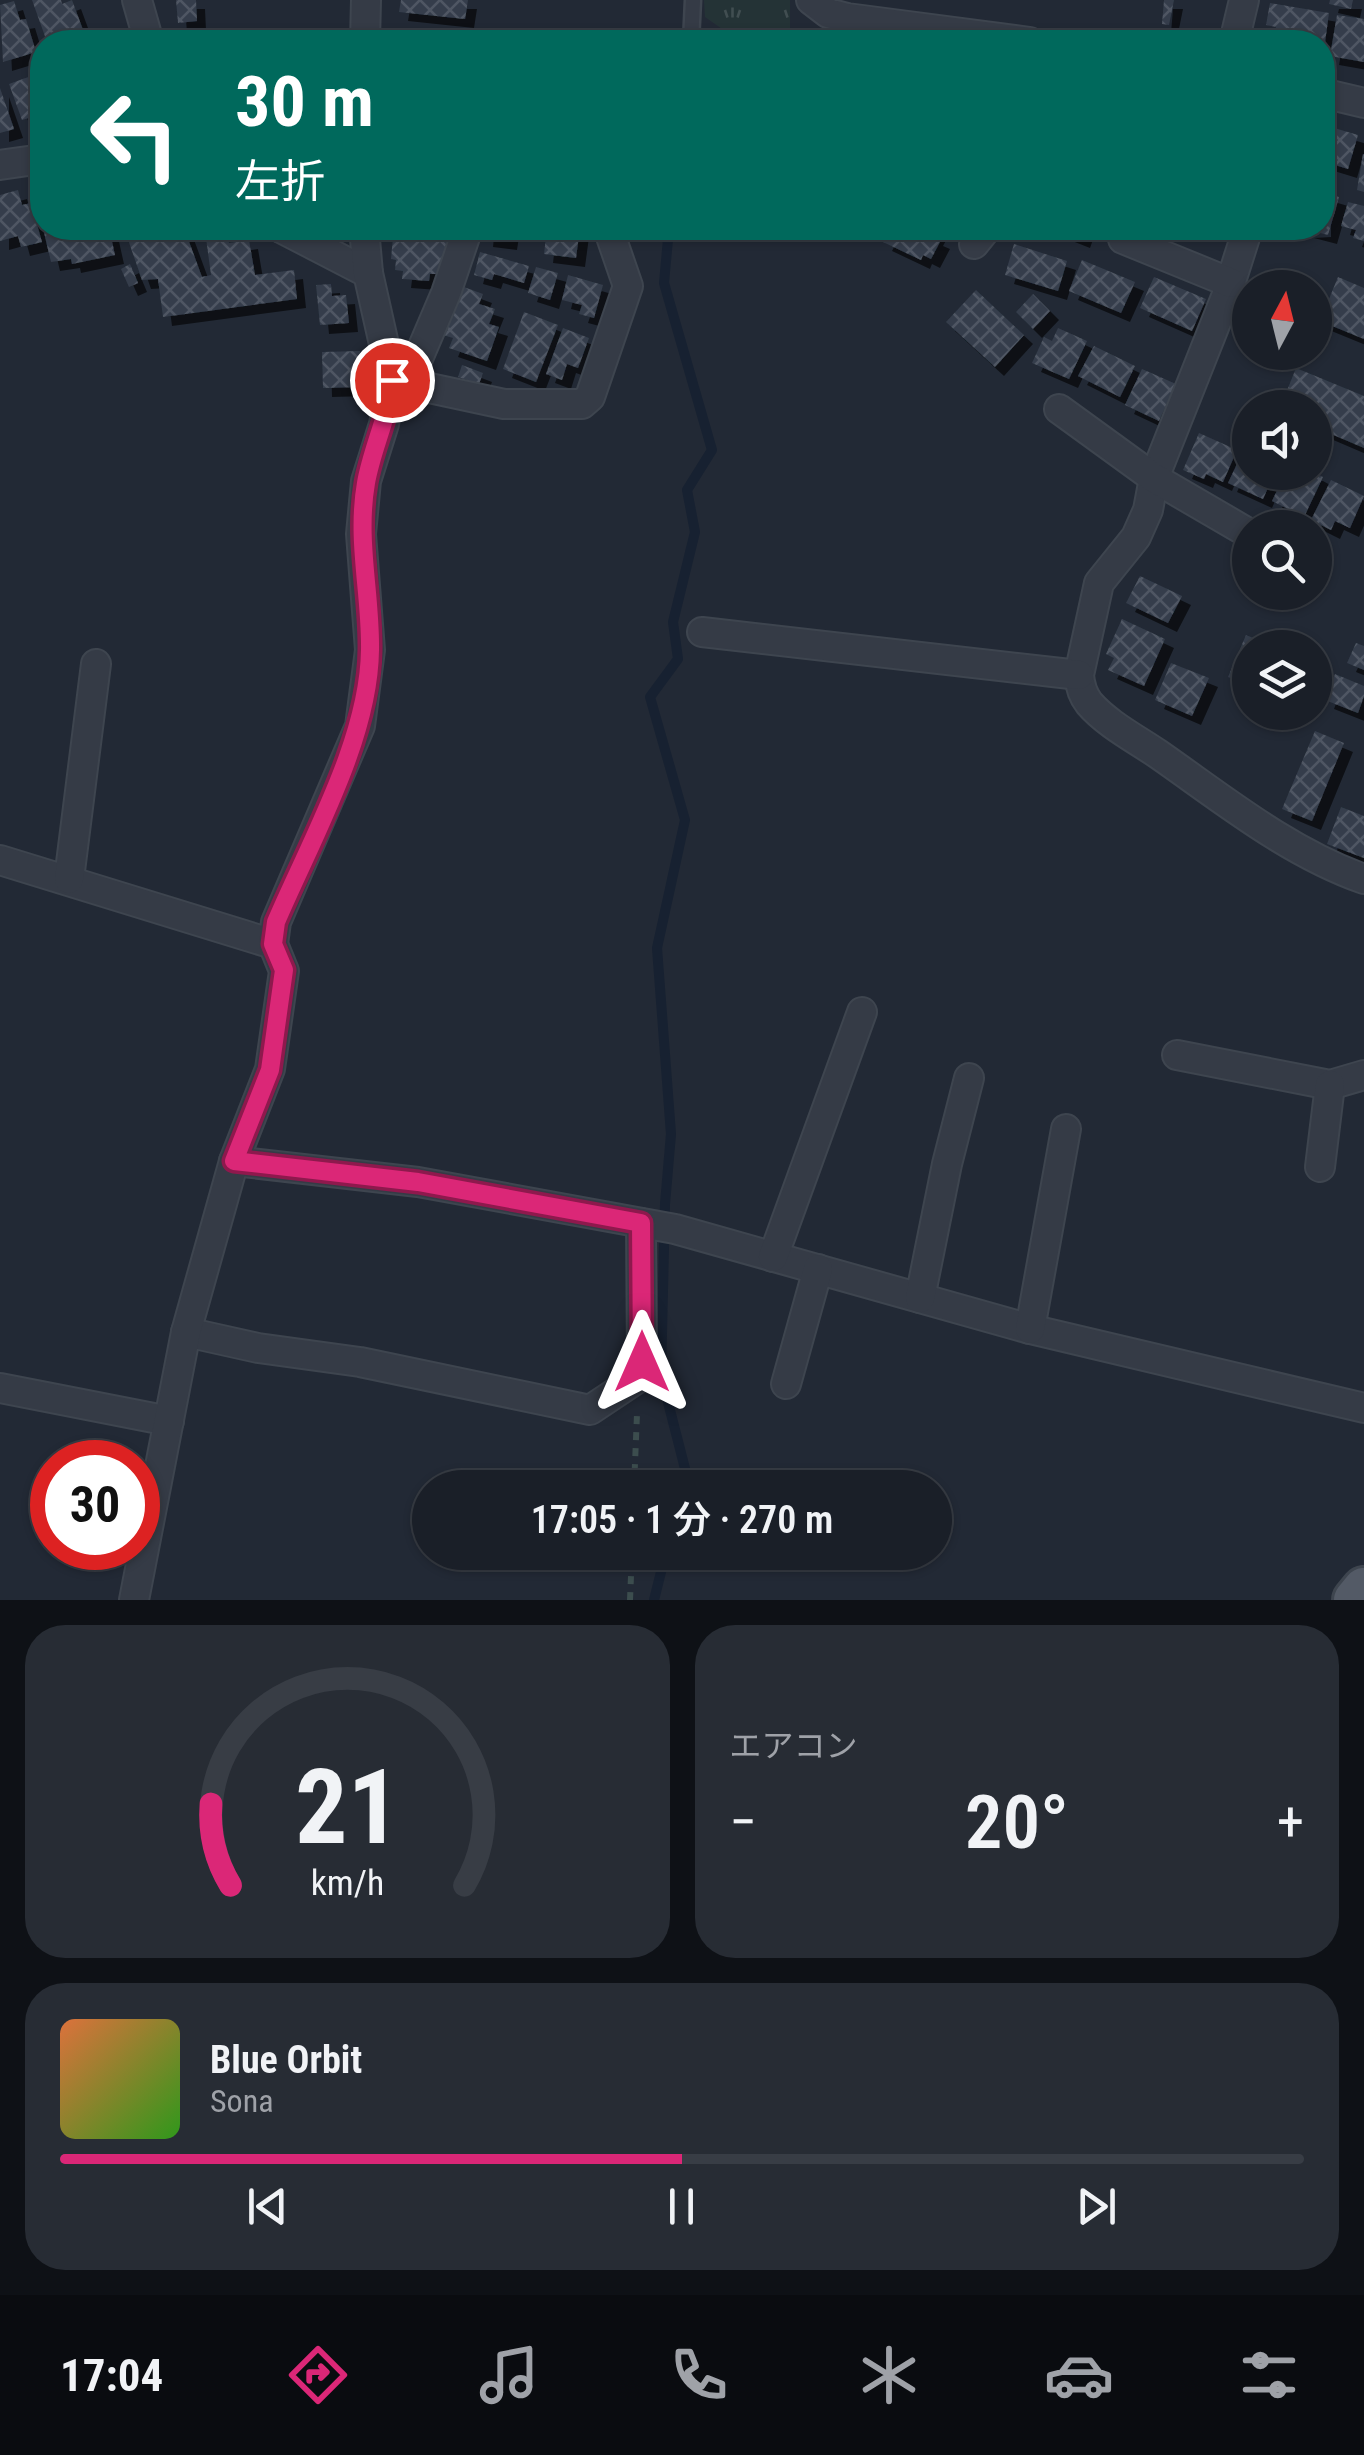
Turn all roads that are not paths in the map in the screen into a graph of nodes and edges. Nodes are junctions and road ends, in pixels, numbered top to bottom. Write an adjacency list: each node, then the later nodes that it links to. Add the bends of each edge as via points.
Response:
1 (137, 0): 6 (street)
2 (366, 0): 7 (street)
3 (693, 0): 8 (lane)
4 (811, 0): 9 (street)
5 (1244, 0): 10 (street)
6 (146, 30)
7 (365, 30)
8 (692, 30)
9 (863, 30)
10 (1237, 30)
11 (1335, 95): 12 (street)
12 (1364, 102)
13 (30, 161): 14 (street)
14 (0, 165)
15 (304, 240): 21 (street)
16 (365, 240): 21 (street)
17 (464, 240): 23 (street, via 446,293)
18 (612, 240): 23 (street, via 628,286 582,404 504,404)
19 (1126, 240): 22 (street)
20 (1244, 240): 22 (street)
21 (368, 273): 23 (street)
22 (1231, 283): 25 (street)
23 (400, 381): 33 (street, via 366,481 361,534 370,650 360,726 276,922)
24 (1059, 409): 25 (street)
25 (1154, 478): 26 (street); 29 (street, via 1136,537 1098,583)
26 (1232, 524)
27 (702, 632): 29 (street)
28 (96, 664): 31 (street)
29 (1079, 674): 32 (street, via 1080,689 1106,718 1308,856)
30 (0, 860): 31 (street)
31 (68, 879): 33 (street)
32 (1364, 879)
33 (273, 944): 40 (street, via 284,970 270,1070)
34 (862, 1012): 43 (street)
35 (1177, 1055): 38 (street)
36 (1364, 1076): 38 (street)
37 (969, 1078): 45 (street)
38 (1330, 1084): 41 (street)
39 (1066, 1129): 46 (street)
40 (234, 1161): 42 (street, via 418,1182); 47 (street)
41 (1320, 1167)
42 (641, 1223): 43 (street); 47 (street, via 638,1378 590,1410)
43 (773, 1257): 44 (street)
44 (818, 1269): 45 (street); 48 (street)
45 (920, 1298): 46 (street)
46 (1030, 1329): 50 (street)
47 (186, 1332): 51 (street)
48 (786, 1384)
49 (0, 1388): 51 (street)
50 (1364, 1408)
51 (169, 1421): 53 (street)
52 (1364, 1589): 54 (main road)
53 (134, 1600)
54 (1355, 1600)

